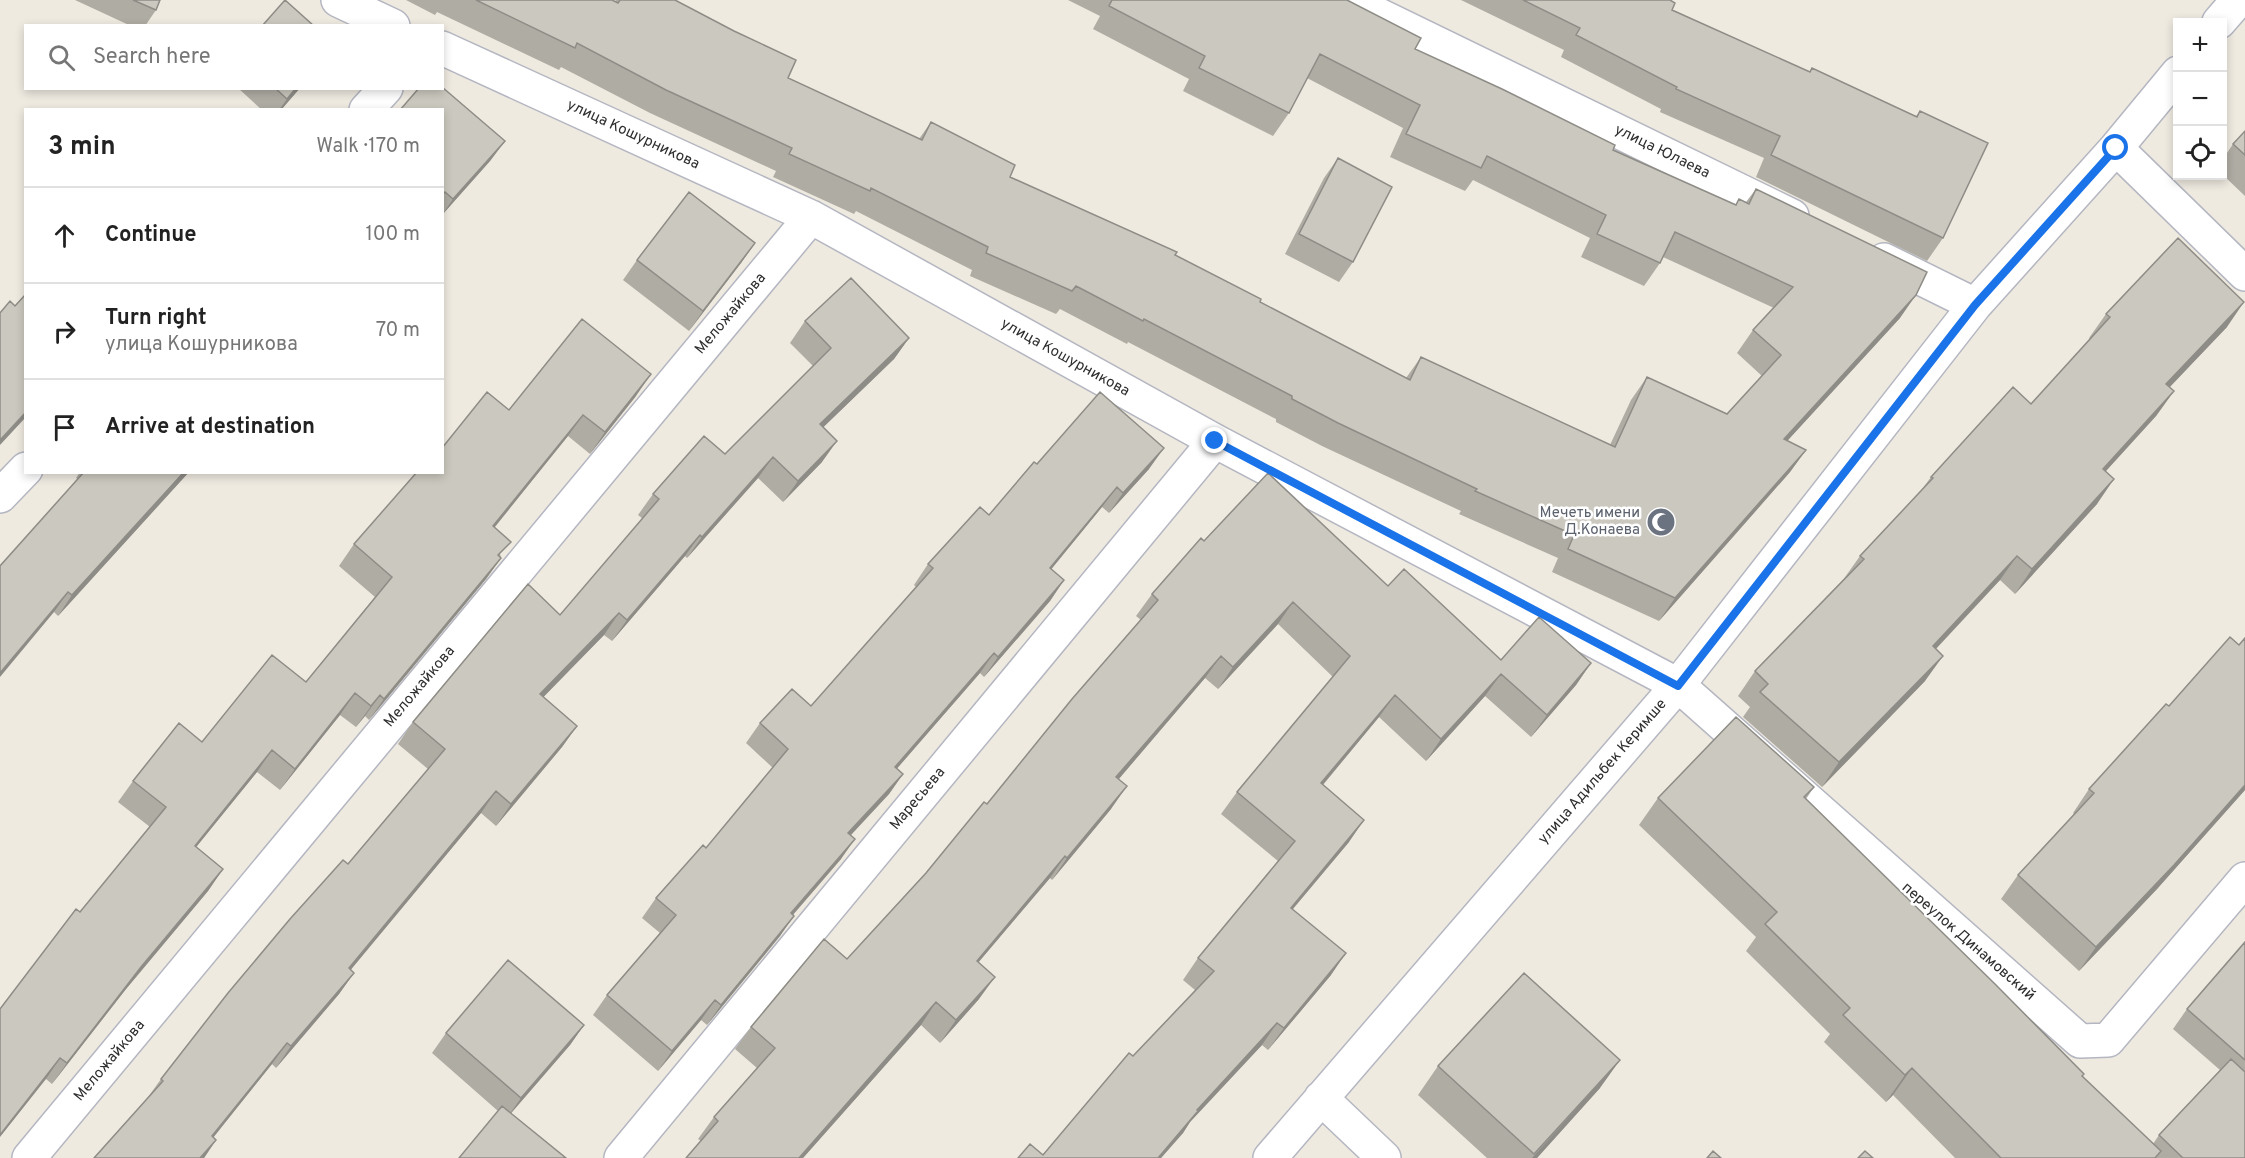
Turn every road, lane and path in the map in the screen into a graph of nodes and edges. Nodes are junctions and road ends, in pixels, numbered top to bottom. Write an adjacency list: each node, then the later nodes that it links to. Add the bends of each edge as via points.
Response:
1 (338, 0): 5 (street)
2 (1348, 0): 12 (street, улица Юлаева)
3 (2238, 0): 4 (street)
4 (2222, 18)
5 (389, 24)
6 (444, 49): 11 (street, улица Кошурникова)
7 (2173, 79): 10 (street, улица Адильбек Керимше)
8 (384, 90): 9 (street)
9 (368, 108)
10 (2116, 148): 14 (street); 15 (street, улица Адильбек Керимше)
11 (811, 217): 16 (street, улица Кошурникова); 22 (street, Меложайкова)
12 (1816, 227)
13 (1858, 248): 15 (street)
14 (2245, 274)
15 (1975, 305): 19 (street, улица Адильбек Керимше)
16 (1215, 441): 19 (street, улица Кошурникова); 23 (street, Маресьева)
17 (24, 471): 18 (street)
18 (0, 496)
19 (1678, 686): 20 (street, переулок Динамовский, via 2080,1041 2108,1040); 21 (street, улица Адильбек Керимше)
20 (2245, 879)
21 (1321, 1098): 24 (street, улица Адильбек Керимше); 25 (street)
22 (29, 1158)
23 (621, 1158)
24 (1270, 1158)
25 (1384, 1158)

